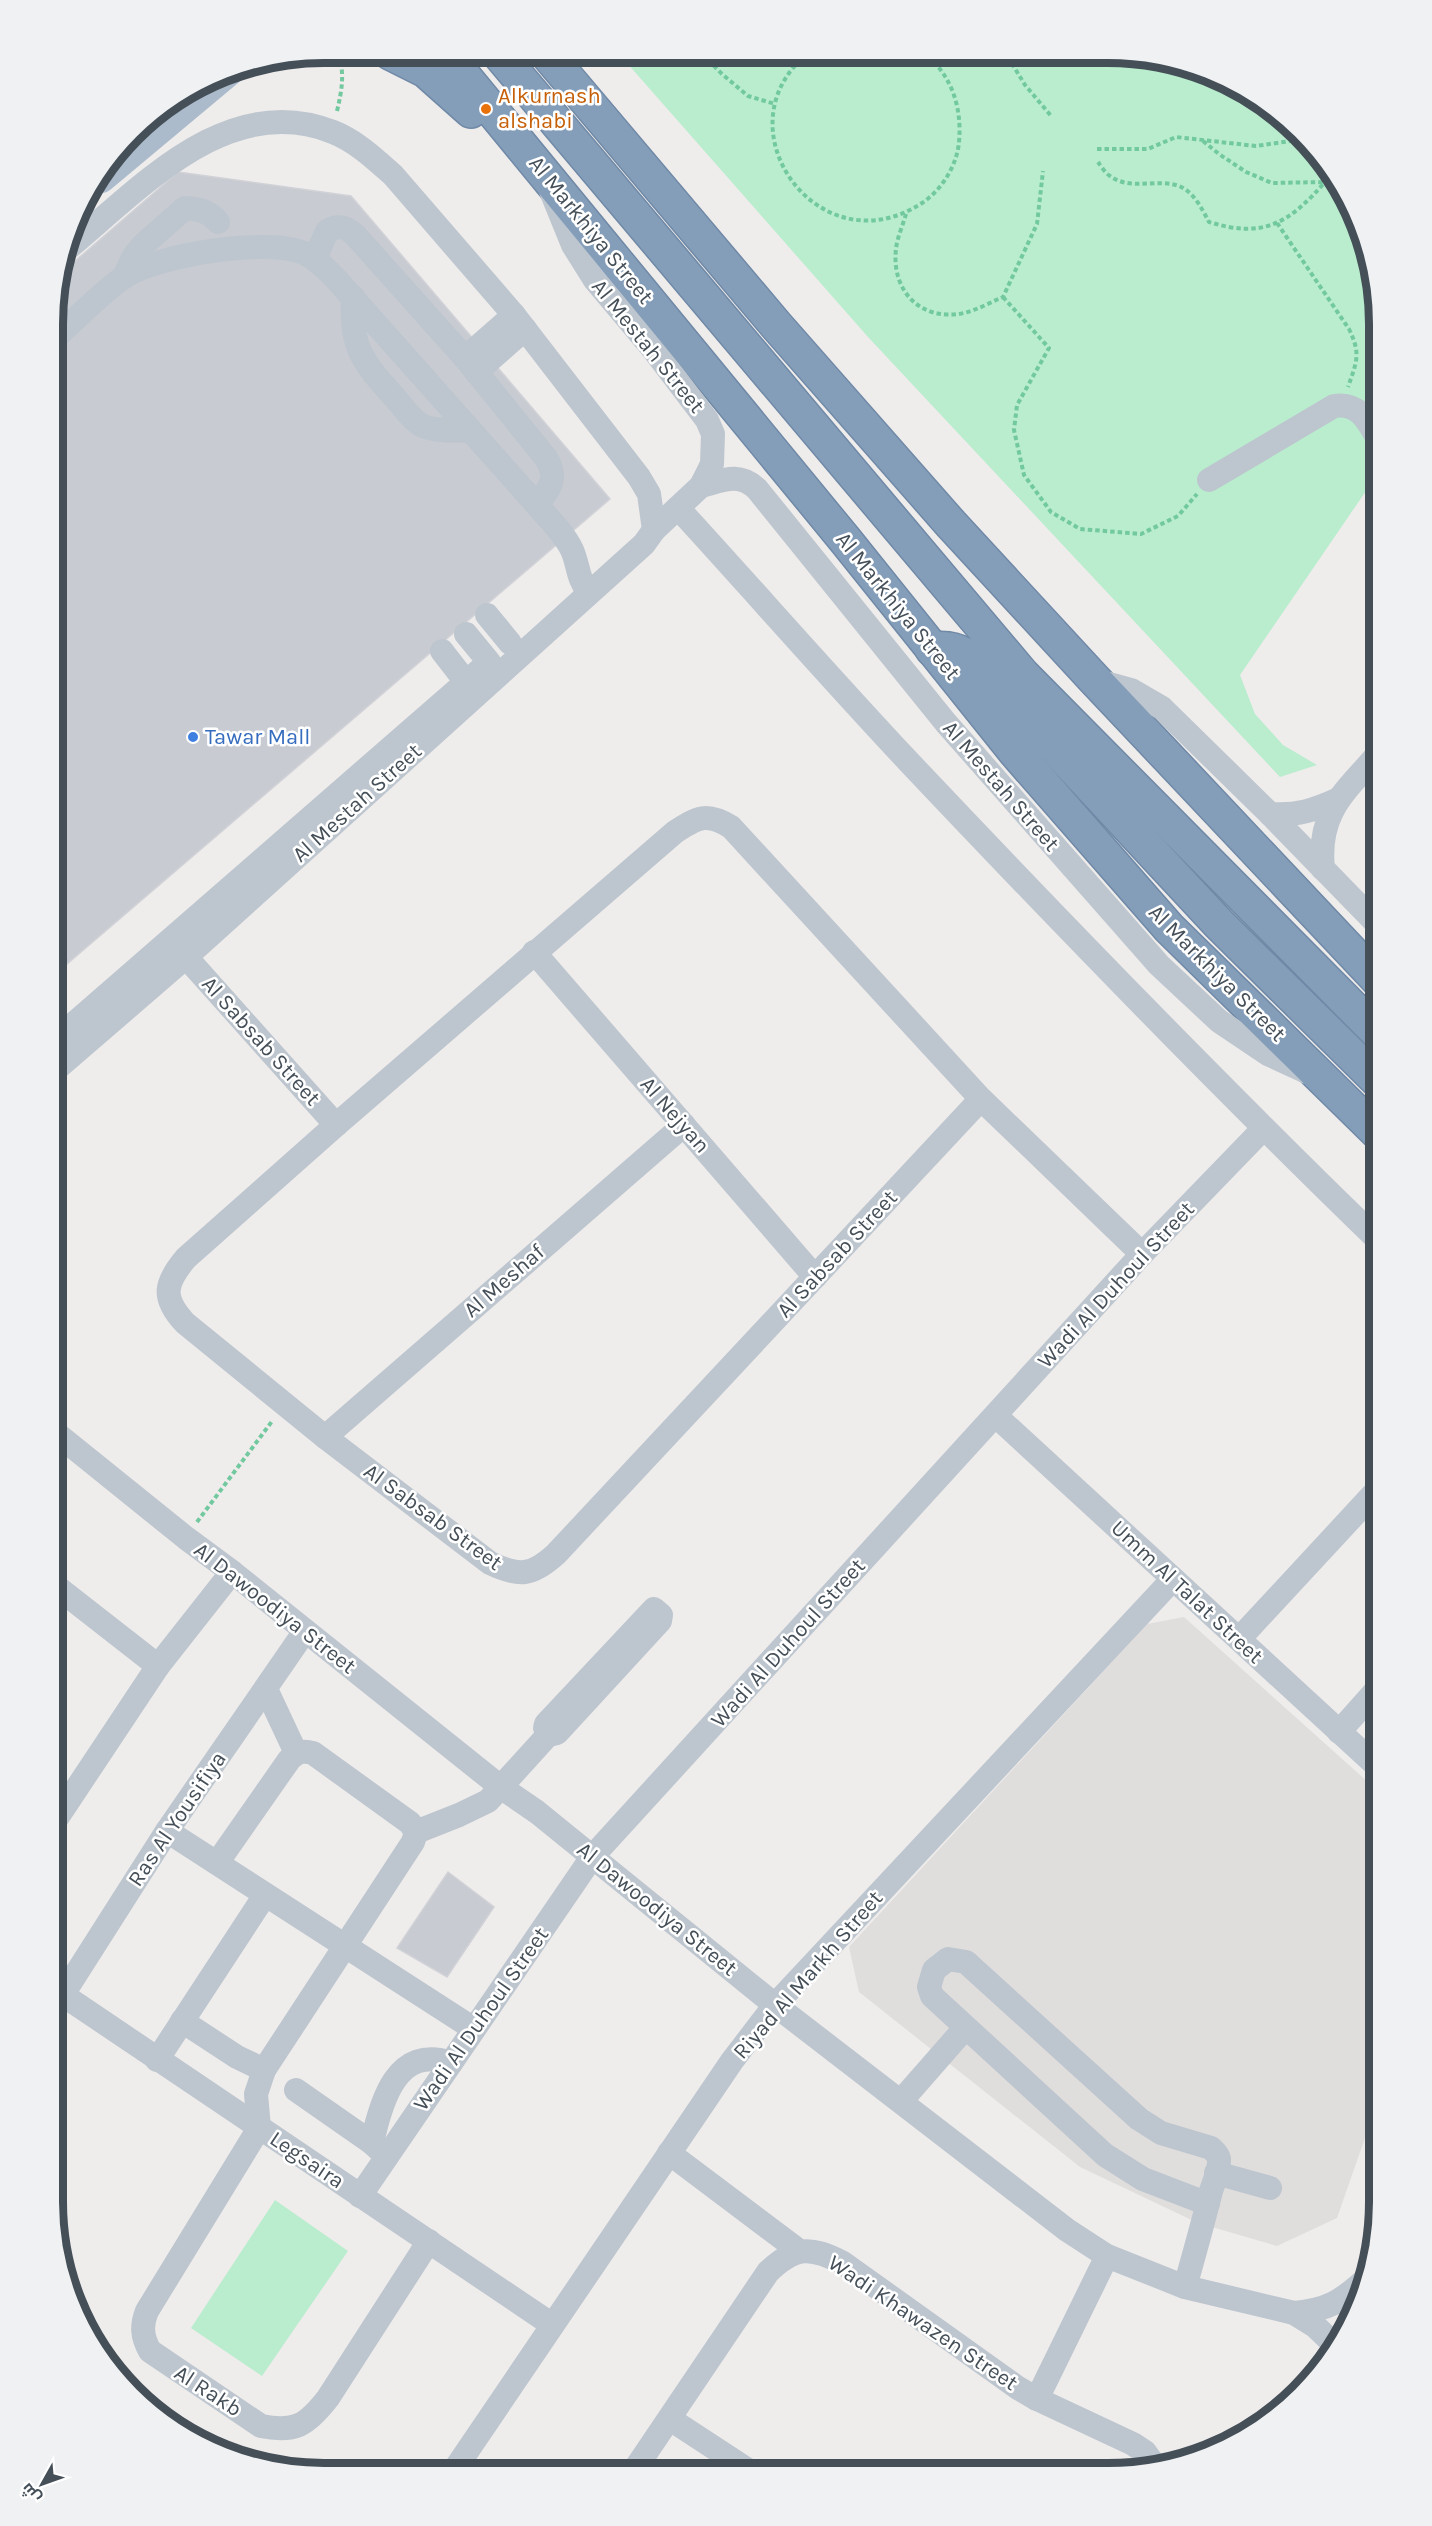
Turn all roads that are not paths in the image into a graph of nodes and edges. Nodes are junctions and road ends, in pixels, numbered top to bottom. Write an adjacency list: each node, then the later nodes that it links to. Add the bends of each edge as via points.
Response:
1 (410, 63): 9 (highway, via 426,71)
2 (453, 63): 9 (highway, Al Markhiya Street)
3 (507, 63): 42 (highway, via 1023,675)
4 (554, 63): 7 (highway)
5 (567, 63): 7 (highway)
6 (204, 93): 8 (main road)
7 (579, 93): 32 (highway, via 928,498)
8 (118, 164)
9 (546, 175): 21 (street, Al Mestah Street, via 573,245 595,280 707,420 713,434 714,455); 29 (highway, Al Markhiya Street)
10 (218, 222): 13 (street, via 198,208 185,208 134,255)
11 (77, 241): 15 (street, via 193,149 220,134 252,124 285,122 333,132 370,155 393,175)
12 (315, 260): 13 (street, via 285,248 233,248 179,258); 14 (street); 17 (street, via 327,231 340,226 351,231)
13 (124, 277): 16 (street)
14 (353, 297): 19 (street); 19 (street, via 352,322 361,356 391,394 421,424)
15 (519, 322): 17 (street); 24 (street, via 639,477 649,494)
16 (63, 331)
17 (470, 365): 22 (street, via 551,466 551,486)
18 (1369, 426): 20 (street, via 1359,411 1342,404 1325,410)
19 (471, 431): 22 (street)
20 (1209, 480)
21 (701, 486): 23 (street, Al Mestah Street); 46 (street, Al Mestah Street, via 740,478 758,489 946,723 1159,965 1187,994 1236,1033 1268,1054)
22 (536, 504): 25 (street, via 571,549)
23 (678, 508): 24 (street, Al Mestah Street); 51 (street, via 906,759)
24 (654, 530): 25 (street, Al Mestah Street, via 638,537)
25 (585, 588): 28 (street, Al Mestah Street); 40 (street, Al Mestah Street)
26 (487, 615): 28 (street)
27 (466, 634): 31 (street)
28 (510, 644): 31 (street, Al Mestah Street)
29 (932, 649): 45 (highway, via 947,647 973,660 1195,898); 46 (highway, Al Markhiya Street, via 1016,753 1169,928)
30 (442, 651): 33 (street)
31 (489, 662): 33 (street, Al Mestah Street)
32 (1094, 679): 36 (street, via 1131,690 1162,708); 41 (highway)
33 (466, 682): 43 (street, Al Mestah Street)
34 (1369, 764): 35 (street)
35 (1339, 799): 36 (street, via 1308,813); 37 (street, via 1323,832)
36 (1270, 814): 37 (street)
37 (1323, 869): 38 (street)
38 (1369, 916)
39 (534, 952): 47 (street, Al Sabsab Street, via 675,832 703,817 717,818 731,827); 49 (street, Al Sabsab Street); 50 (street, Al Nejyan)
40 (186, 957): 44 (street, Al Mestah Street); 49 (street, Al Sabsab Street)
41 (1369, 970)
42 (1369, 1024)
43 (63, 1033)
44 (63, 1063)
45 (1369, 1072)
46 (1326, 1082): 48 (highway, Al Markhiya Street)
47 (981, 1099): 53 (street, Al Sabsab Street); 54 (street, Al Sabsab Street)
48 (1369, 1124)
49 (336, 1125): 56 (street, Al Sabsab Street, via 186,1258 175,1272 168,1297 185,1323)
50 (684, 1125): 54 (street, Al Nejyan); 56 (street, Al Meshaf)
51 (1263, 1129): 52 (street); 53 (street, Wadi Al Duhoul Street)
52 (1369, 1231)
53 (1142, 1254): 55 (street, Wadi Al Duhoul Street)
54 (815, 1277): 56 (street, Al Sabsab Street, via 542,1568 523,1573 490,1563)
55 (996, 1416): 60 (street, Umm Al Talat Street); 75 (street, Wadi Al Duhoul Street)
56 (325, 1437)
57 (63, 1439): 59 (street, Al Dawoodiya Street)
58 (1369, 1499): 63 (street)
59 (232, 1572): 62 (street, Al Dawoodiya Street); 64 (street)
60 (1173, 1579): 63 (street, Umm Al Talat Street); 80 (street, Riyad Al Markh Street)
61 (63, 1592): 64 (street)
62 (305, 1631): 66 (street, Ras Al Yousifiya); 71 (street, Al Dawoodiya Street)
63 (1239, 1639): 68 (street, Umm Al Talat Street)
64 (158, 1666): 72 (street)
65 (601, 1676): 71 (street, via 557,1733 548,1735)
66 (266, 1689): 69 (street); 73 (street, Ras Al Yousifiya)
67 (1369, 1698): 68 (street)
68 (1339, 1732): 70 (street, Umm Al Talat Street)
69 (296, 1753): 74 (street, via 313,1753 410,1822); 76 (street)
70 (1369, 1759)
71 (502, 1788): 74 (street, via 488,1801); 75 (street, Al Dawoodiya Street)
72 (63, 1809)
73 (167, 1831): 76 (street); 79 (street, Ras Al Yousifiya)
74 (416, 1832): 78 (street)
75 (592, 1857): 80 (street, Al Dawoodiya Street); 84 (street, Wadi Al Duhoul Street)
76 (217, 1863): 77 (street)
77 (266, 1895): 78 (street); 82 (street)
78 (344, 1946): 84 (street); 87 (street)
79 (63, 1995)
80 (776, 2005): 89 (street, Al Dawoodiya Street); 92 (street, Riyad Al Markh Street)
81 (63, 2006): 85 (street, Legsaira)
82 (182, 2021): 85 (street); 87 (street)
83 (965, 2028): 89 (street); 93 (street, via 932,1996 929,1988 934,1970 948,1959 966,1962 1150,2127 1214,2150 1219,2161); 96 (street, via 1117,2164 1143,2179)
84 (474, 2030): 86 (street, Wadi Al Duhoul Street)
85 (157, 2060): 90 (street, Legsaira)
86 (451, 2063): 91 (street, Wadi Al Duhoul Street); 91 (street, via 435,2057 411,2062 387,2090 381,2103)
87 (264, 2070): 90 (street, via 256,2094)
88 (296, 2090): 91 (street)
89 (902, 2100): 99 (street, Al Dawoodiya Street, via 1017,2192)
90 (259, 2128): 95 (street, Legsaira); 97 (street, Al Rakb, via 147,2311 142,2324 143,2340 160,2360 261,2426 281,2430 300,2425 328,2398)
91 (379, 2150): 95 (street, Wadi Al Duhoul Street)
92 (669, 2153): 98 (street); 103 (street, Riyad Al Markh Street)
93 (1216, 2173): 94 (street); 96 (street)
94 (1270, 2188)
95 (360, 2196): 97 (street, Legsaira)
96 (1208, 2204): 100 (street)
97 (429, 2241): 103 (street, Legsaira)
98 (798, 2250): 105 (street, Wadi Khawazen Street, via 827,2255 843,2263); 106 (street, Wadi Khawazen Street, via 768,2272)
99 (1107, 2256): 100 (street, Al Dawoodiya Street); 105 (street, Wadi Khawazen Street)
100 (1185, 2287): 102 (street, Al Dawoodiya Street)
101 (1353, 2291): 102 (street, Al Dawoodiya Street, via 1320,2311)
102 (1294, 2313): 104 (street, Al Dawoodiya Street)
103 (551, 2325): 108 (street, Riyad Al Markh Street)
104 (1329, 2340)
105 (1037, 2399): 107 (street, Wadi Khawazen Street, via 1133,2444)
106 (670, 2419): 109 (street, Wadi Khawazen Street); 110 (street)
107 (1152, 2459)
108 (459, 2463)
109 (639, 2463)
110 (737, 2463)

